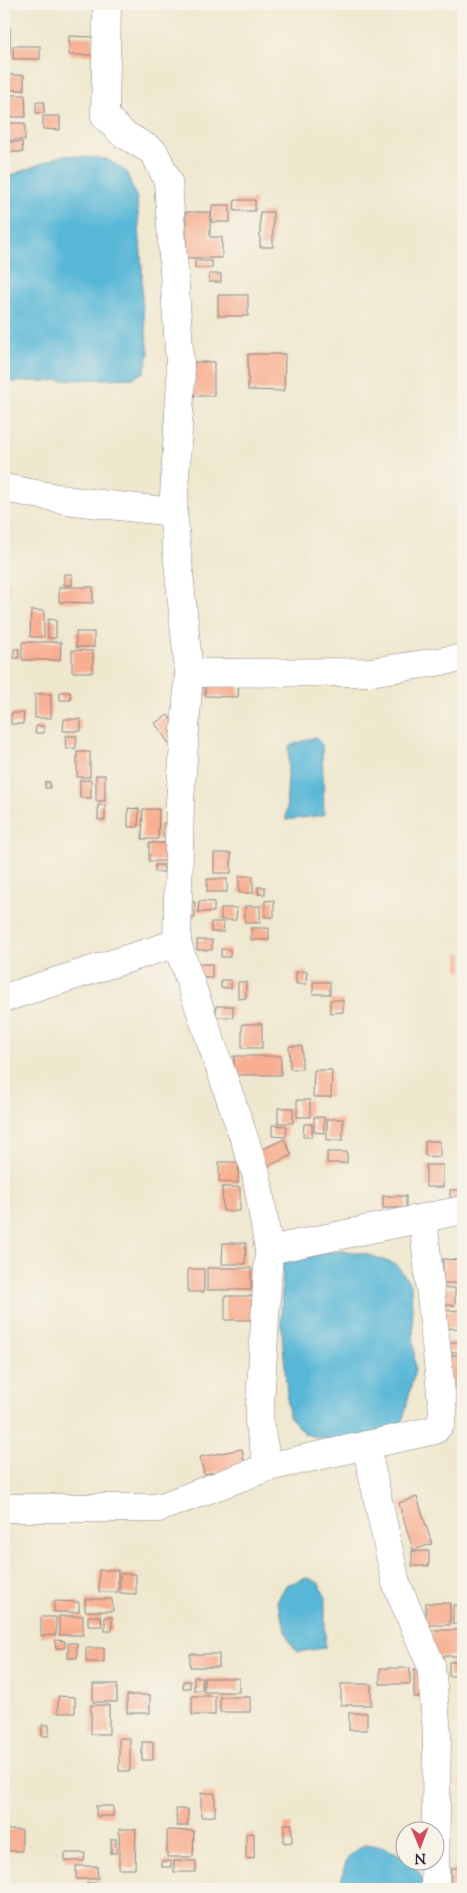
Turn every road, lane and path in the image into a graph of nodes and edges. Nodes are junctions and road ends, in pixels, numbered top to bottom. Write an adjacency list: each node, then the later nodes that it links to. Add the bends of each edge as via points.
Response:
1 (107, 4): 3 (street, via 105,116 122,133 154,152 168,181 181,379)
2 (4, 488): 3 (street, via 73,501)
3 (173, 512): 5 (street)
4 (463, 658): 5 (street, via 370,672)
5 (189, 673): 6 (street, via 180,802)
6 (177, 942): 7 (street); 10 (street, via 256,1173)
7 (4, 998)
8 (463, 1210): 9 (street)
9 (423, 1218): 10 (street); 11 (street, via 443,1412 441,1423 435,1430)
10 (269, 1250): 12 (street, via 259,1422)
11 (366, 1445): 12 (street); 14 (street, via 396,1583 431,1665 438,1734)
12 (268, 1467): 13 (street, via 159,1508)
13 (4, 1508)
14 (435, 1889)

